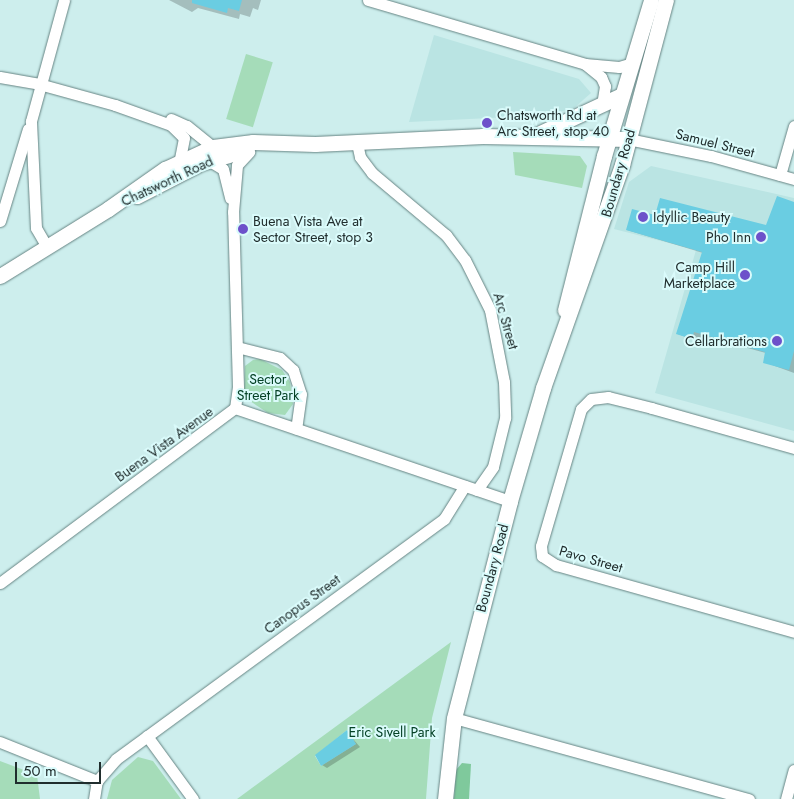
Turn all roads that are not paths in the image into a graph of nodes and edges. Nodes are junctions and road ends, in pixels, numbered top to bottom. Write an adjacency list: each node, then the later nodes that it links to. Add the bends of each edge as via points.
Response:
1 (64, 0): 8 (street)
2 (368, 0): 6 (street)
3 (651, 0): 5 (main road, Boundary Road)
4 (666, 0): 16 (main road, Boundary Road)
5 (632, 63): 6 (street, via 619,68); 9 (main road, Boundary Road)
6 (585, 64): 10 (street, via 601,77 605,86)
7 (0, 77): 8 (street)
8 (39, 84): 11 (street); 12 (street)
9 (622, 95): 10 (main road, Chatsworth Road); 15 (main road, Boundary Road)
10 (602, 104): 14 (main road, Chatsworth Road)
11 (149, 116): 20 (street, Buena Vista Avenue, via 184,124); 21 (street, via 181,132 185,142)
12 (31, 118): 26 (street); 27 (street, via 36,228)
13 (794, 126): 22 (street)
14 (534, 135): 15 (main road, Chatsworth Road); 17 (main road, Chatsworth Road)
15 (609, 139): 16 (main road, Chatsworth Road); 29 (main road, Boundary Road, via 569,287)
16 (628, 139): 22 (street, Samuel Street); 29 (main road, Boundary Road, via 582,285)
17 (357, 143): 18 (main road, Chatsworth Road); 35 (street, Arc Street, via 364,164 446,235 464,260 490,310 504,382 504,418 494,467)
18 (315, 144): 19 (main road, Chatsworth Road); 20 (main road, Chatsworth Road, via 272,141)
19 (249, 152): 20 (main road, Chatsworth Road); 25 (street, Buena Vista Avenue, via 237,165)
20 (210, 154): 21 (main road, Chatsworth Road); 24 (main road, Chatsworth Road); 25 (street, Buena Vista Avenue, via 224,171)
21 (180, 160): 24 (main road, Chatsworth Road)
22 (780, 175): 23 (street, Samuel Street)
23 (794, 179)
24 (108, 209): 27 (main road, Chatsworth Road)
25 (233, 212): 30 (street, Buena Vista Avenue)
26 (0, 221)
27 (47, 247): 28 (main road, Chatsworth Road)
28 (0, 276)
29 (558, 341): 36 (main road, Boundary Road)
30 (237, 347): 31 (street, Buena Vista Avenue); 32 (street, via 280,358 293,370 301,394)
31 (235, 408): 32 (street); 37 (street, Buena Vista Avenue)
32 (296, 429): 34 (street)
33 (794, 448): 38 (street, Pavo Street, via 608,397 591,399 581,409 541,546 542,556 556,565)
34 (465, 486): 35 (street); 40 (street, Canopus Street, via 444,519)
35 (477, 490): 36 (street)
36 (510, 501): 39 (main road, Boundary Road)
37 (0, 583)
38 (794, 632)
39 (454, 718): 46 (main road, Boundary Road); 47 (street)
40 (146, 736): 43 (street, Canopus Street, via 116,759); 45 (street)
41 (0, 742): 43 (street)
42 (794, 770): 48 (street)
43 (97, 782): 44 (street, Canopus Street)
44 (94, 799)
45 (194, 799)
46 (444, 799)
47 (749, 799)
48 (786, 799)

